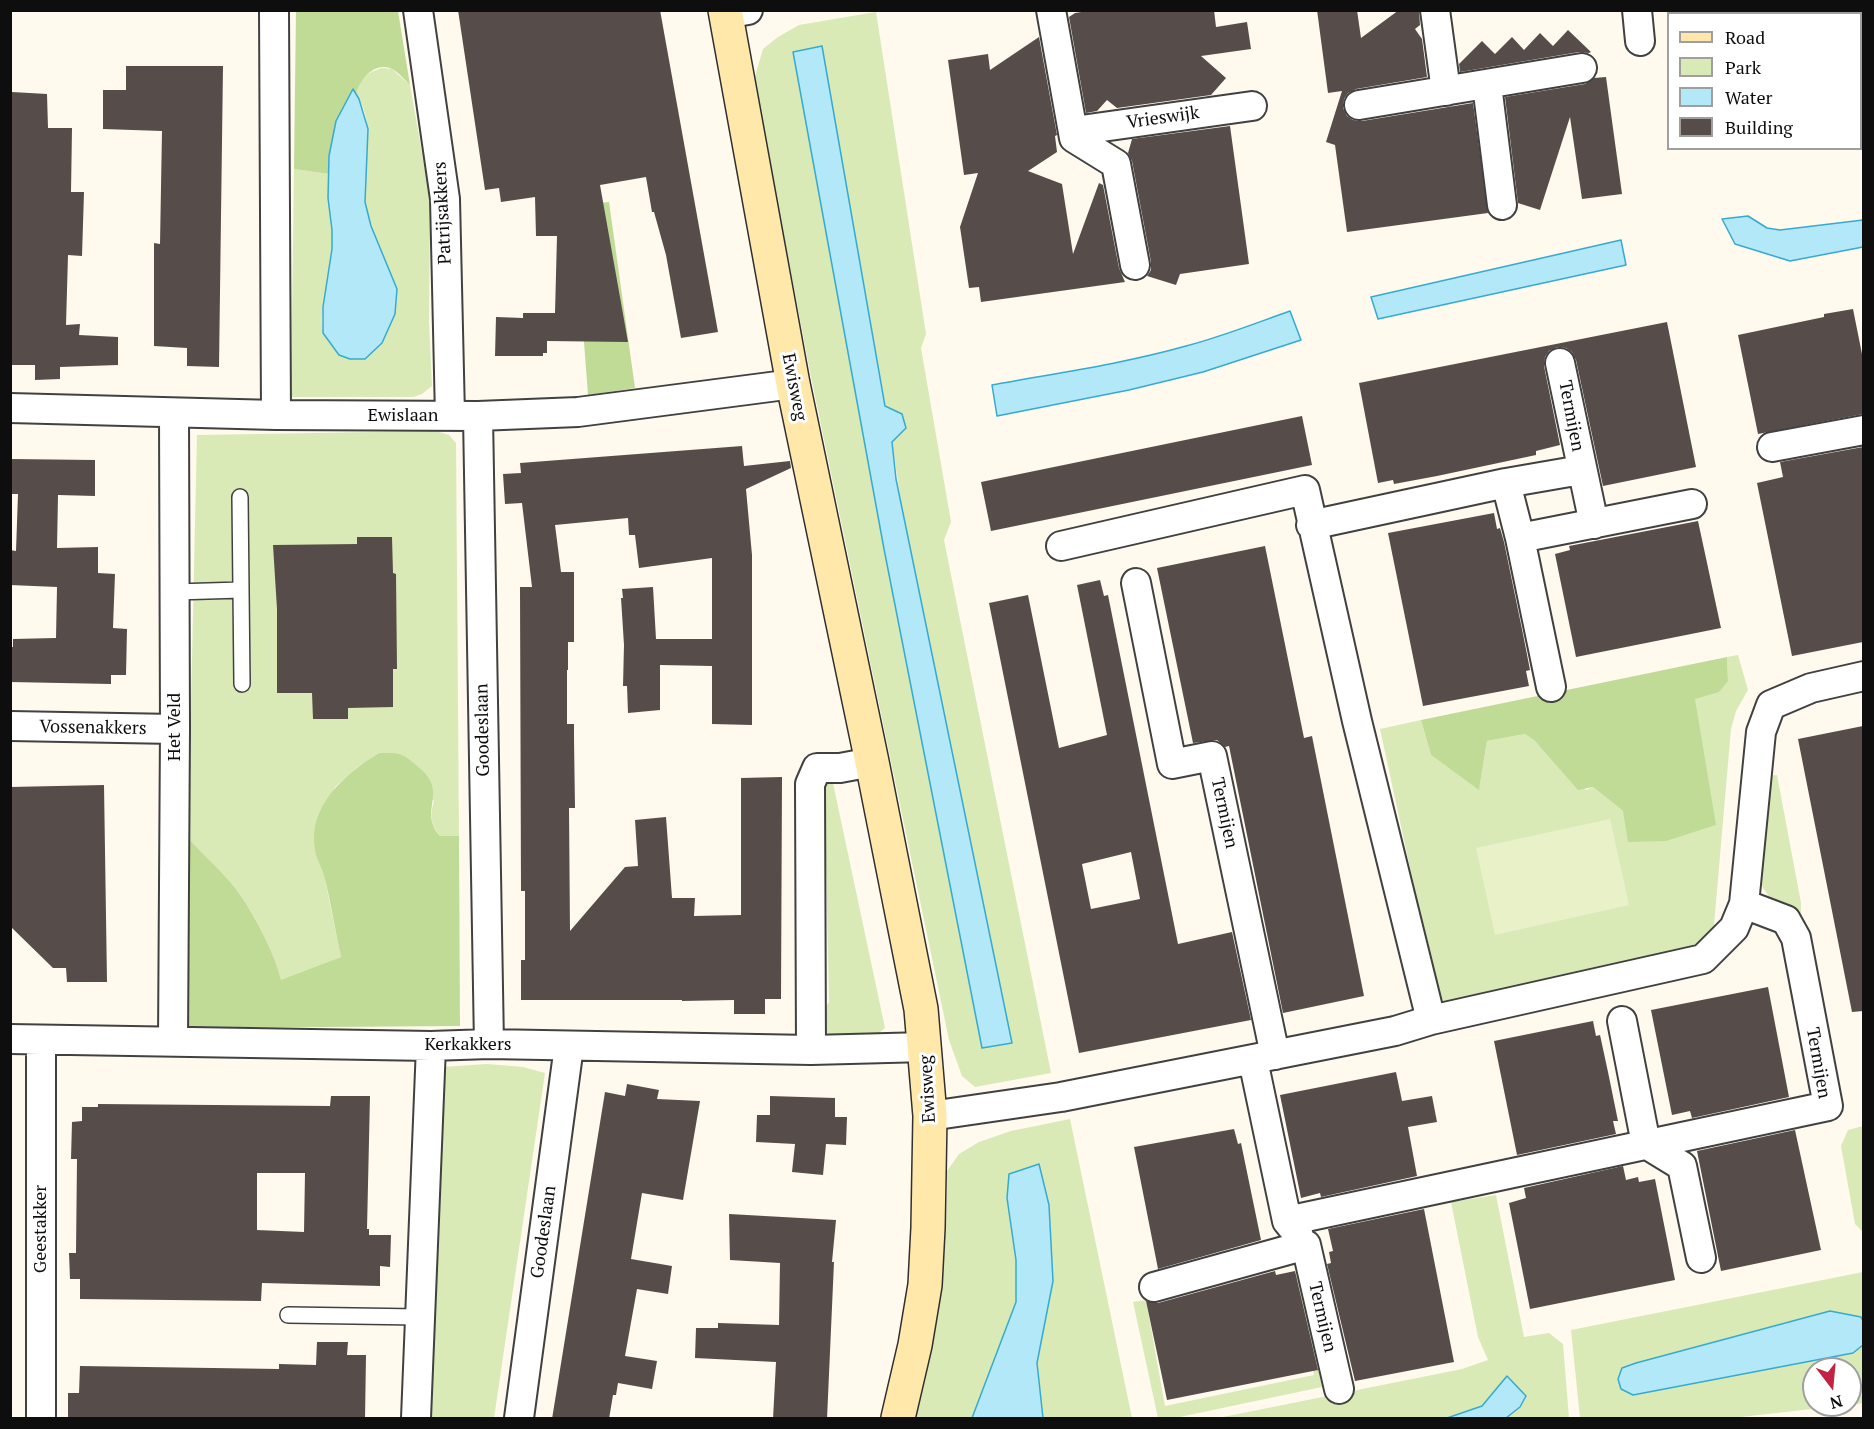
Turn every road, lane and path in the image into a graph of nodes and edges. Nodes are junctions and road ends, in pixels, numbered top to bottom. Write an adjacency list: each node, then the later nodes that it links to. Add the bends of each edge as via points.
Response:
1 (274, 10): 20 (street)
2 (418, 10): 21 (street, Patrijsakkers, via 445,199)
3 (1051, 10): 13 (street)
4 (1435, 10): 10 (street)
5 (1637, 10): 7 (street)
6 (733, 12): 17 (street, Ewisweg)
7 (1640, 40)
8 (1582, 68): 9 (street)
9 (1487, 85): 10 (street); 14 (street)
10 (1446, 91): 11 (street)
11 (1359, 105)
12 (1252, 106): 13 (street, Vrieswijk)
13 (1074, 131): 15 (street, via 1074,138 1116,164)
14 (1502, 205)
15 (1135, 265)
16 (1560, 363): 24 (street, Termijen)
17 (793, 384): 21 (street, Ewislaan, via 578,412); 40 (street, Ewisweg)
18 (10, 408): 19 (street, Ewislaan)
19 (174, 413): 20 (street, Ewislaan); 34 (street, Het Veld)
20 (276, 415): 21 (street, Ewislaan)
21 (464, 416): 47 (street, Goodeslaan)
22 (1863, 430): 23 (street)
23 (1772, 447)
24 (1581, 470): 25 (street, Termijen); 28 (street, Termijen)
25 (1506, 483): 29 (street, Termijen); 30 (street)
26 (240, 497): 33 (lane)
27 (1692, 504): 28 (street)
28 (1594, 524): 30 (street)
29 (1311, 525): 31 (street, via 1305,490); 42 (street)
30 (1520, 538): 37 (street)
31 (1061, 546)
32 (1136, 583): 52 (street, Termijen, via 1172,764 1212,756)
33 (241, 590): 34 (lane); 36 (lane)
34 (175, 592): 39 (street, Het Veld)
35 (1863, 676): 41 (street, via 1811,688 1771,705 1761,732)
36 (242, 684)
37 (1551, 687)
38 (10, 726): 39 (street, Vossenakkers)
39 (175, 729): 46 (street, Het Veld)
40 (873, 762): 50 (street, Ewisweg); 51 (street, via 817,768 810,784)
41 (1744, 904): 42 (street, via 1734,927 1703,959); 54 (street, Termijen, via 1786,921 1796,938 1827,1106)
42 (1431, 1020): 52 (street)
43 (1622, 1021): 54 (street)
44 (10, 1039): 45 (street, Kerkakkers)
45 (41, 1040): 46 (street, Kerkakkers); 62 (street, Geestakker)
46 (173, 1041): 48 (street, Kerkakkers)
47 (489, 1044): 48 (street, Kerkakkers); 49 (street, Kerkakkers)
48 (431, 1046): 60 (street)
49 (570, 1046): 51 (street, Kerkakkers); 64 (street, Goodeslaan)
50 (926, 1047): 51 (street, Kerkakkers); 53 (street, Ewisweg)
51 (811, 1050)
52 (1264, 1058): 53 (street, via 1061,1097); 55 (street, Termijen)
53 (930, 1116): 65 (street, Ewisweg, via 925,1285)
54 (1646, 1144): 55 (street, Termijen); 57 (street, via 1682,1166)
55 (1287, 1221): 56 (street, Termijen)
56 (1306, 1245): 58 (street); 61 (street, Termijen)
57 (1701, 1258)
58 (1154, 1287)
59 (288, 1315): 60 (lane)
60 (419, 1317): 63 (street)
61 (1339, 1389)
62 (41, 1419)
63 (416, 1419)
64 (519, 1419)
65 (898, 1419)

